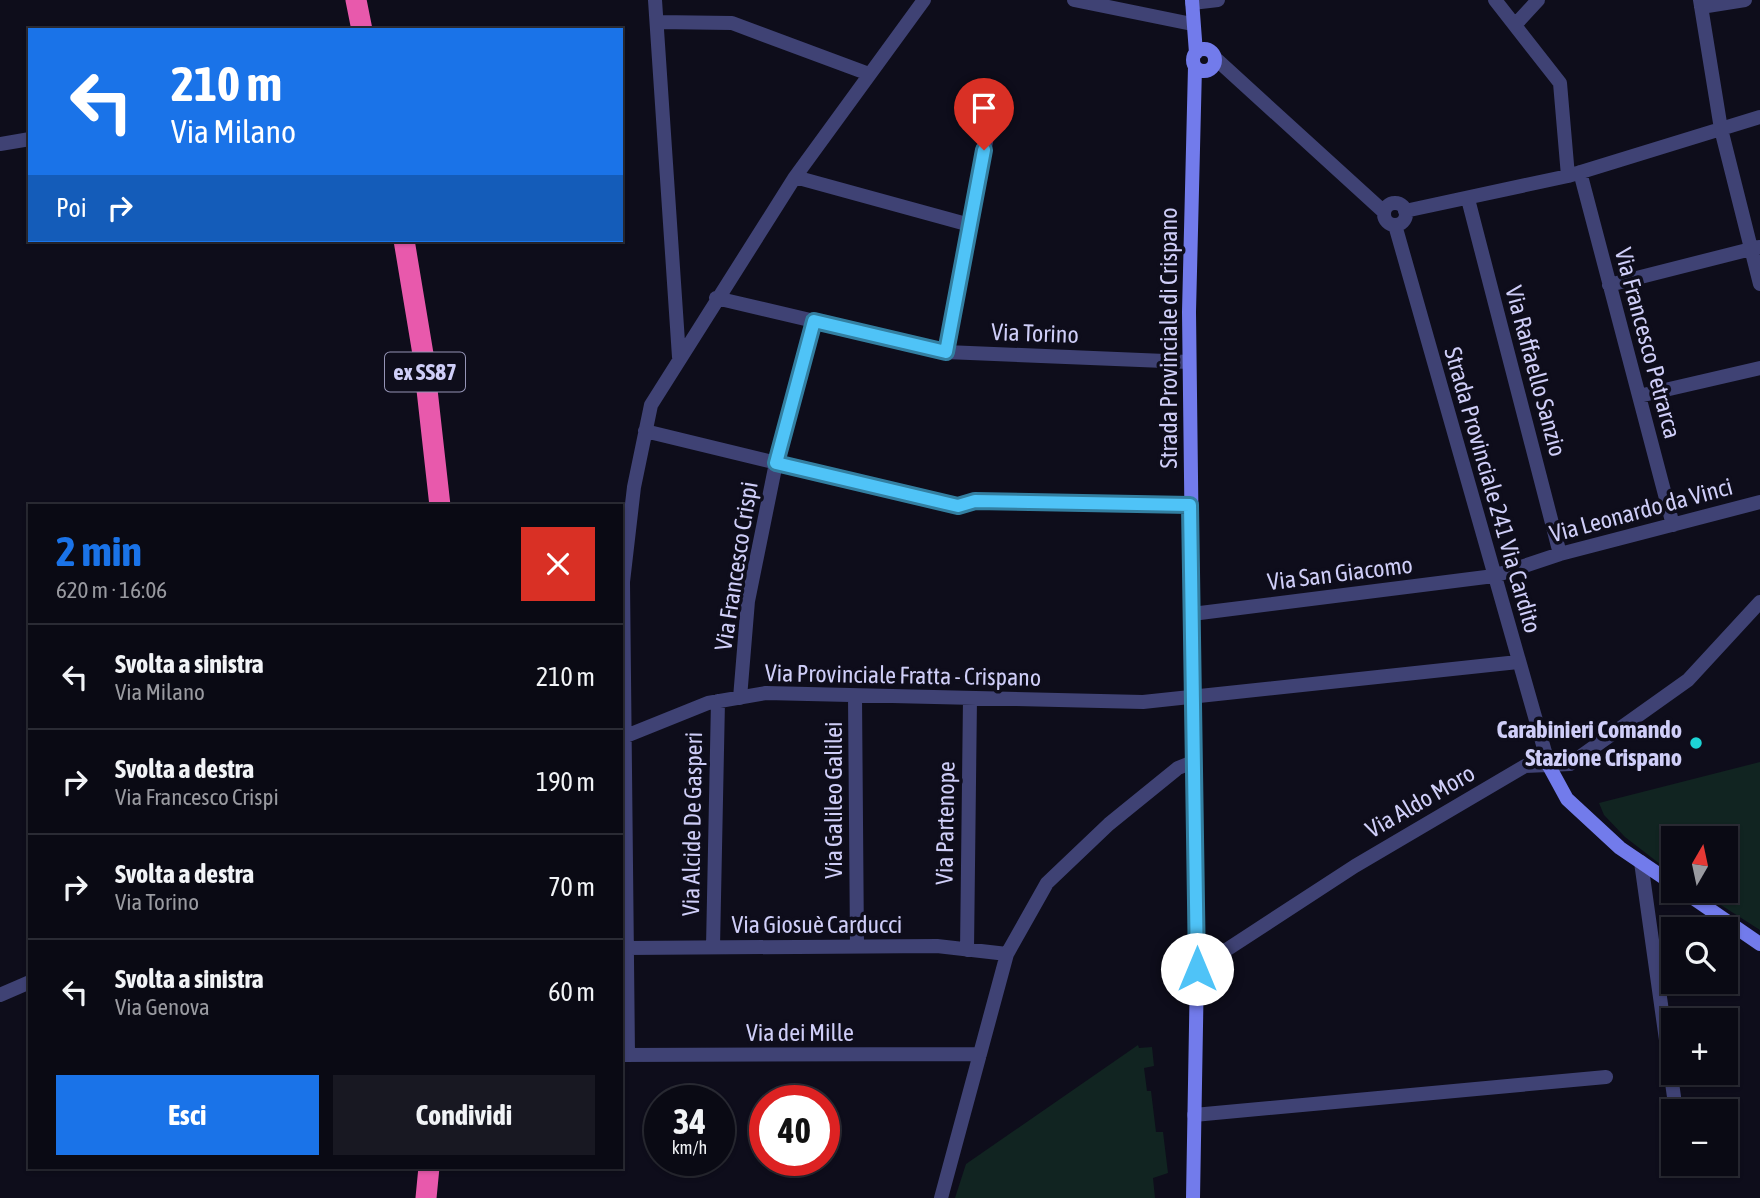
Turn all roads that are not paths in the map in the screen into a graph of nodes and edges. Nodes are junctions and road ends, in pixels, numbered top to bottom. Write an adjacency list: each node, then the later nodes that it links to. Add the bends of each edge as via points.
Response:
1 (356, 0): 14 (highway)
2 (655, 0): 11 (street)
3 (924, 0): 16 (street)
4 (1074, 0): 12 (street)
5 (1218, 0): 9 (street)
6 (1495, 0): 13 (street, Via Francesco Petrarca)
7 (1538, 0): 13 (street)
8 (1745, 0): 10 (street)
9 (1192, 1): 12 (street, Strada Provinciale di Crispano)
10 (1701, 4): 19 (street)
11 (657, 22): 16 (street, via 732,23); 36 (street)
12 (1192, 24): 15 (street, Strada Provinciale di Crispano)
13 (1515, 25): 22 (street, Via Francesco Petrarca, via 1560,83)
14 (362, 28)
15 (1196, 60): 26 (street, via 1209,70 1215,58); 37 (street, Strada Provinciale di Crispano)
16 (869, 74): 23 (street)
17 (1760, 117): 19 (street)
18 (989, 126): 27 (street)
19 (1721, 129): 22 (street); 30 (street)
20 (28, 139): 21 (street)
21 (0, 144)
22 (1574, 174): 24 (street); 32 (street, Via Francesco Petrarca)
23 (795, 177): 27 (street); 33 (street)
24 (1468, 199): 25 (street); 46 (street, Via Raffaello Sanzio)
25 (1405, 211): 26 (street, via 1395,203); 28 (street, via 1404,220)
26 (1384, 212): 28 (street, via 1385,219)
27 (970, 225): 35 (street)
28 (1395, 225): 47 (street, Strada Provinciale 241 Via Cardito)
29 (404, 242): 43 (highway, ex SS87)
30 (1756, 248): 31 (street); 32 (street)
31 (1760, 284)
32 (1609, 285): 39 (street, Via Francesco Petrarca)
33 (716, 298): 34 (street, Via Torino); 36 (street)
34 (814, 321): 35 (street, Via Torino); 41 (street, Via Francesco Crispi)
35 (946, 352): 37 (street, Via Torino)
36 (679, 357): 40 (street, via 651,405)
37 (1189, 362): 44 (street, Strada Provinciale di Crispano)
38 (1760, 368): 39 (street)
39 (1639, 396): 45 (street, Via Francesco Petrarca)
40 (645, 431): 41 (street); 56 (street, via 623,582)
41 (776, 463): 44 (street, via 958,506 975,501); 53 (street, Via Francesco Crispi, via 748,601)
42 (1760, 502): 45 (street, Via Leonardo da Vinci)
43 (440, 504)
44 (1190, 505): 49 (street, Strada Provinciale di Crispano)
45 (1673, 525): 46 (street, Via Leonardo da Vinci)
46 (1560, 554): 47 (street, Via Leonardo da Vinci)
47 (1494, 576): 49 (street, Via San Giacomo); 50 (street, Strada Provinciale 241 Via Cardito)
48 (1760, 603): 58 (street, Via Aldo Moro, via 1688,680 1570,764)
49 (1192, 614): 52 (street, Strada Provinciale di Crispano)
50 (1518, 662): 52 (street, Via Provinciale Fratta - Crispano); 58 (street, Strada Provinciale 241 Via Cardito)
51 (855, 695): 53 (street, Via Provinciale Fratta - Crispano, via 766,693); 54 (street, Via Provinciale Fratta - Crispano); 64 (street, Via Galileo Galilei)
52 (1192, 696): 54 (street, Via Provinciale Fratta - Crispano, via 1143,702); 57 (street, Strada Provinciale di Crispano)
53 (740, 698): 55 (street, Via Provinciale Fratta - Crispano)
54 (970, 698): 66 (street, Via Partenope)
55 (718, 701): 56 (street, Via Provinciale Fratta - Crispano); 63 (street, Via Alcide De Gasperi)
56 (623, 737): 65 (street)
57 (1193, 762): 67 (street, via 1178,768 1109,824 1047,883); 68 (street, Strada Provinciale di Crispano)
58 (1549, 766): 59 (street, via 1567,799); 68 (street, Via Aldo Moro, via 1525,766 1355,866)
59 (1641, 862): 60 (street); 74 (street)
60 (1661, 876)
61 (1700, 903): 62 (street)
62 (1760, 944)
63 (713, 947): 64 (street, Via Giosuè Carducci); 65 (street, Via Giosuè Carducci)
64 (857, 947): 66 (street, Via Giosuè Carducci)
65 (627, 948): 72 (street)
66 (967, 950): 67 (street, Via Giosuè Carducci)
67 (1007, 954): 71 (street)
68 (1197, 969): 75 (street, Strada Provinciale di Crispano)
69 (28, 983): 70 (street)
70 (0, 995)
71 (980, 1054): 72 (street, Via dei Mille); 78 (street)
72 (625, 1055)
73 (1606, 1077): 75 (street)
74 (1674, 1099)
75 (1195, 1115): 79 (street, Strada Provinciale di Crispano)
76 (429, 1169): 77 (highway)
77 (426, 1198)
78 (941, 1198)
79 (1193, 1198)

